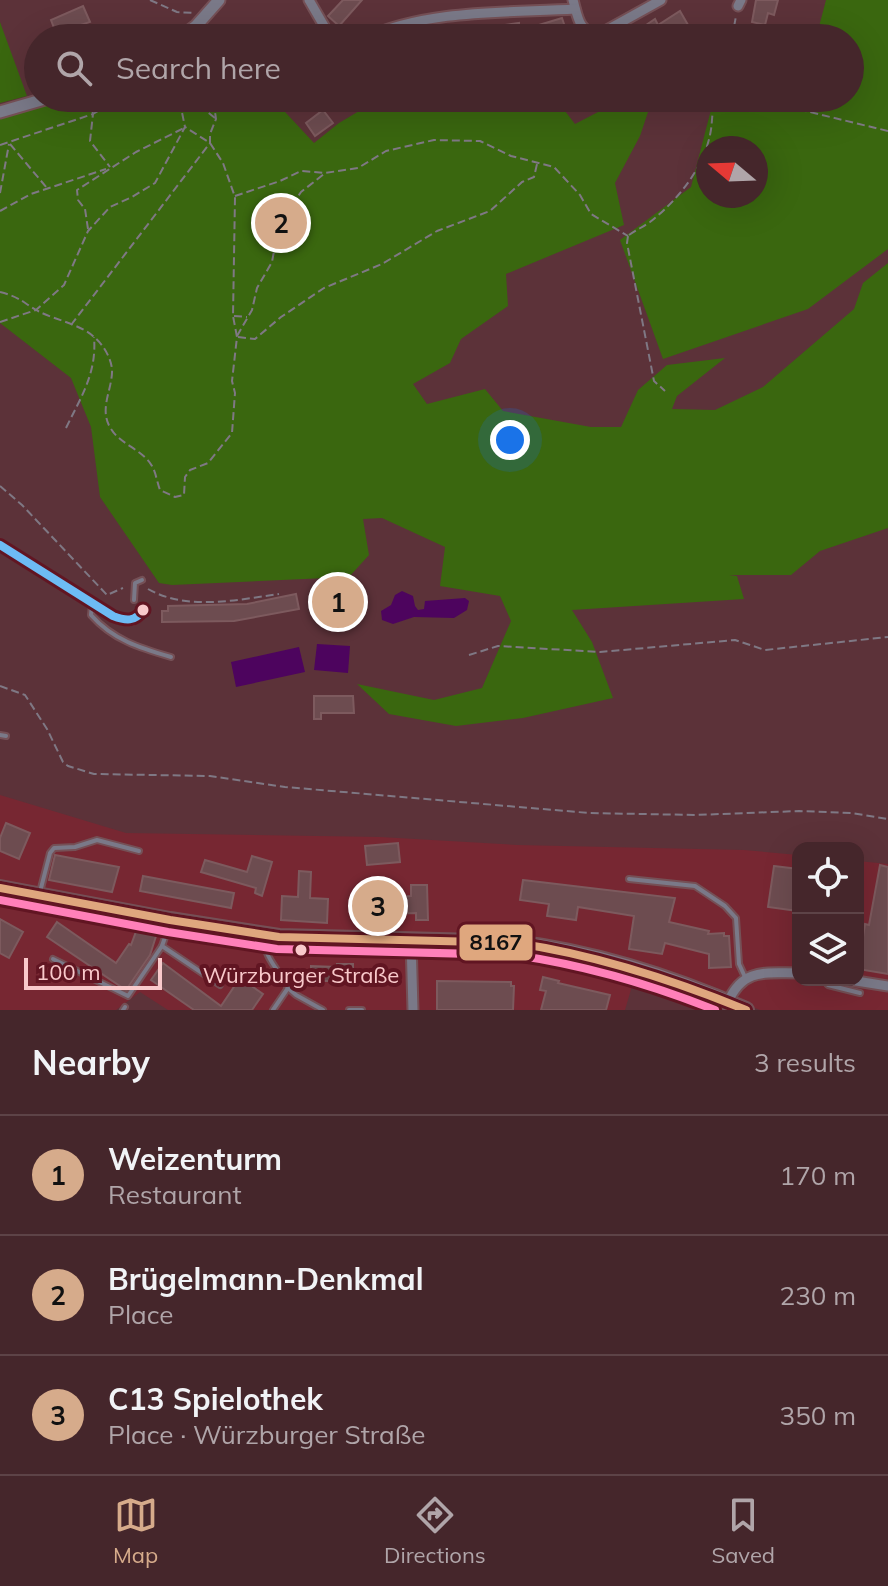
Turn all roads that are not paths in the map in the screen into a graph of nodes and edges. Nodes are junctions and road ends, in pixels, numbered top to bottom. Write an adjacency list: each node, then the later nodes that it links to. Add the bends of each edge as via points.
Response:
1 (219, 0): 5 (street)
2 (661, 0): 8 (street)
3 (314, 2): 6 (street)
4 (574, 5): 7 (street)
5 (196, 24)
6 (324, 24)
7 (405, 24)
8 (618, 24)
9 (24, 105): 10 (street)
10 (0, 112)
11 (0, 545): 14 (street)
12 (142, 580): 13 (lane, via 135,583)
13 (134, 600)
14 (92, 605): 15 (street, via 126,621); 16 (lane, via 91,615 110,633)
15 (143, 610)
16 (171, 657)
17 (139, 851): 20 (lane, via 97,840 54,848)
18 (629, 879): 27 (lane, via 695,886 725,906 736,918)
19 (0, 888): 20 (main road)
20 (40, 895): 21 (main road)
21 (170, 920): 22 (main road); 24 (lane)
22 (264, 935): 23 (main road); 32 (lane, via 266,956)
23 (411, 940): 34 (main road, via 516,943 568,951); 39 (street)
24 (162, 946): 25 (lane, via 128,996); 29 (lane)
25 (53, 959)
26 (792, 973): 27 (street)
27 (745, 977): 34 (street)
28 (864, 982): 31 (street)
29 (220, 985)
30 (832, 986): 33 (lane)
31 (888, 986)
32 (288, 988): 35 (lane); 36 (lane)
33 (860, 993)
34 (728, 1002): 40 (main road)
35 (273, 1010)
36 (323, 1010)
37 (349, 1010): 38 (lane)
38 (362, 1010)
39 (413, 1010)
40 (746, 1010)

